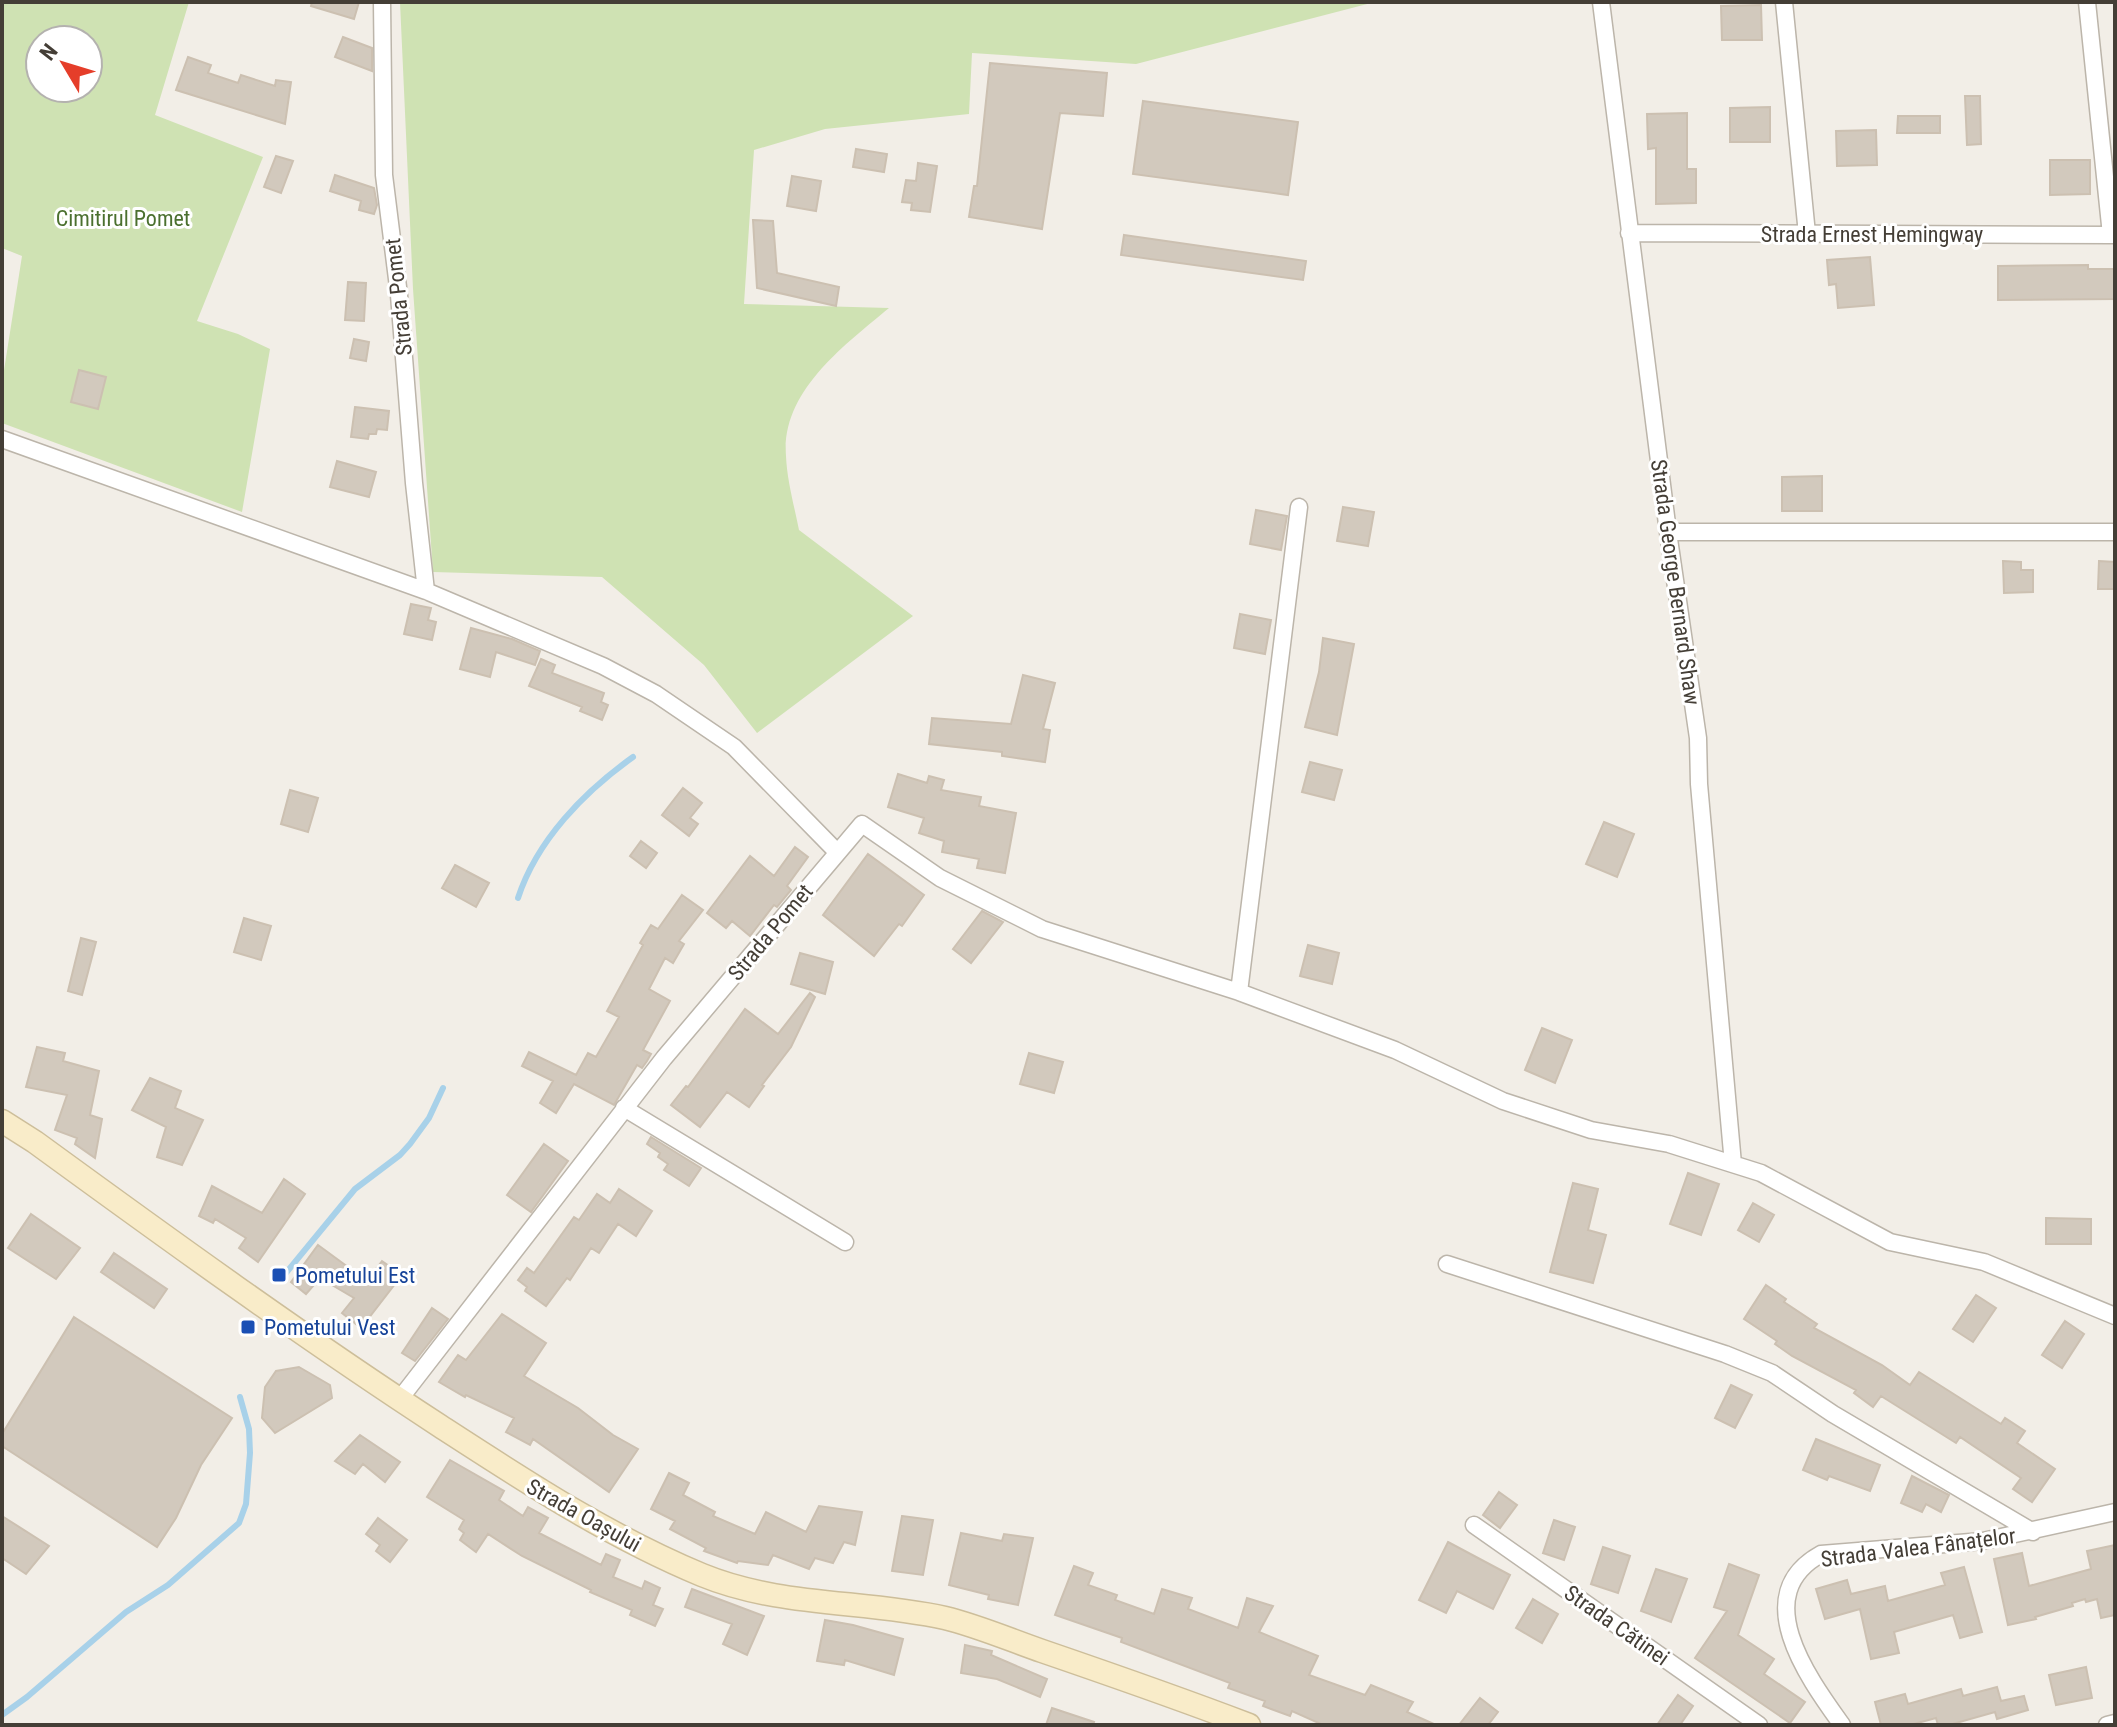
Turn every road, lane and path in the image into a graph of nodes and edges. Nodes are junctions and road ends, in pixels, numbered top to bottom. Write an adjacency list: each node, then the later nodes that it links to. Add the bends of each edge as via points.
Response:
1 (382, 2): 12 (street, Strada Pomet, via 384,175)
2 (1601, 2): 5 (street, Strada George Bernard Shaw)
3 (1784, 2): 6 (street)
4 (2087, 2): 7 (street)
5 (1629, 233): 6 (street, Strada Ernest Hemingway); 10 (street, Strada George Bernard Shaw)
6 (1807, 234): 7 (street, Strada Ernest Hemingway)
7 (2113, 235)
8 (2, 439): 12 (street)
9 (1299, 507): 14 (street)
10 (1668, 532): 11 (street); 17 (street, Strada George Bernard Shaw, via 1698,738)
11 (2115, 532)
12 (426, 591): 13 (street, via 603,666 666,700 734,747)
13 (837, 852): 14 (street, Strada Pomet, via 862,824 940,878 1042,929); 15 (street, Strada Pomet)
14 (1239, 992): 17 (street, via 1395,1050 1503,1101 1591,1130 1669,1144)
15 (624, 1108): 18 (street); 21 (street, Strada Pomet)
16 (2, 1121): 21 (main road, Strada Oașului)
17 (1733, 1164): 20 (street, via 1761,1173 1890,1242 1984,1262)
18 (845, 1242)
19 (1447, 1264): 24 (street, via 1772,1373)
20 (2115, 1316)
21 (399, 1400): 26 (main road, Strada Oașului, via 524,1482 634,1545 705,1576 758,1593 891,1607 949,1619)
22 (2115, 1512): 24 (street, Strada Valea Fânațelor)
23 (1474, 1525): 27 (street, Strada Cătinei)
24 (2033, 1532): 28 (street, Strada Valea Fânațelor, via 1821,1554 1802,1567 1792,1582 1786,1609 1793,1648)
25 (2115, 1723): 29 (street)
26 (1249, 1725)
27 (1759, 1725)
28 (1842, 1725)
29 (2107, 1725)

